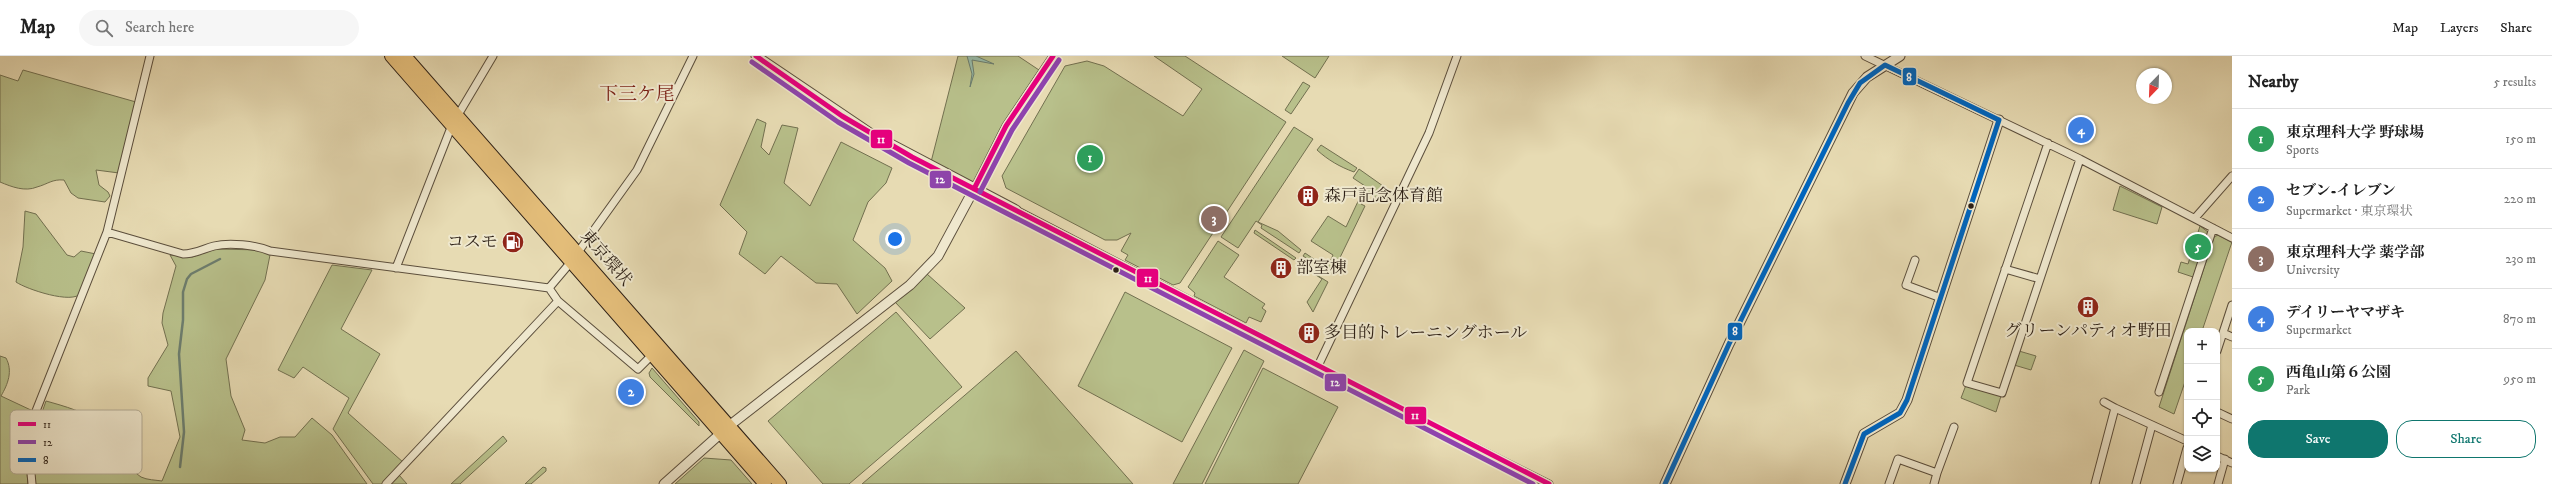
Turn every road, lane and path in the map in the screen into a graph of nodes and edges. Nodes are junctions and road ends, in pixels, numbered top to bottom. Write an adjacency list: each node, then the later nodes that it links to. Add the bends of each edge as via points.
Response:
1 (150, 56): 21 (street)
2 (391, 56): 12 (highway, 東京環状)
3 (405, 56): 12 (highway, 東京環状)
4 (494, 56): 12 (street)
5 (693, 56): 23 (street, via 637,170)
6 (1053, 56): 17 (street, via 1006,126)
7 (1457, 56): 37 (street, via 1429,133)
8 (1865, 56): 11 (street)
9 (1900, 56): 11 (street)
10 (760, 57): 17 (street, via 842,116 912,157)
11 (1885, 65): 13 (street); 58 (street, via 1860,83 1848,103 1729,344)
12 (454, 120): 23 (highway, 東京環状); 25 (highway, 東京環状); 26 (street)
13 (1999, 120): 14 (street); 30 (street)
14 (2048, 143): 15 (street); 27 (street)
15 (2080, 159): 19 (street); 28 (street)
16 (2232, 176): 19 (street)
17 (974, 189): 18 (street); 46 (street, via 938,256 910,285)
18 (1016, 210): 37 (street)
19 (2195, 218): 20 (street)
20 (2213, 228): 22 (street); 38 (street)
21 (107, 232): 26 (street, via 183,254 192,254 214,246 262,247 270,251); 41 (street, via 82,301)
22 (2232, 238)
23 (577, 251): 25 (street); 46 (highway, 東京環状)
24 (1915, 260): 30 (street, via 1906,286)
25 (571, 262): 29 (street); 36 (highway, 東京環状)
26 (396, 268): 29 (street)
27 (2005, 269): 28 (street); 28 (street, via 1967,383 2002,393)
28 (2040, 279)
29 (548, 288): 31 (street)
30 (1941, 298): 59 (street, via 1904,406 1894,417 1864,434)
31 (558, 301): 36 (street, via 638,369); 53 (street)
32 (2232, 305): 33 (street)
33 (2223, 333): 34 (street); 35 (street)
34 (2232, 336)
35 (2220, 342)
36 (652, 355): 46 (highway, 東京環状)
37 (1318, 366): 57 (street)
38 (2159, 392)
39 (2104, 402): 40 (street)
40 (2115, 408): 44 (street); 62 (street)
41 (37, 410)
42 (2220, 413): 43 (street)
43 (2232, 419)
44 (2152, 424): 47 (street); 63 (street)
45 (1954, 427): 50 (street)
46 (725, 430): 54 (street); 55 (highway, 東京環状); 56 (highway, 東京環状)
47 (2184, 440)
48 (2184, 459): 64 (street)
49 (2229, 461): 65 (street)
50 (1937, 473): 60 (street, via 1898,459); 61 (street)
51 (31, 474): 52 (street)
52 (32, 484)
53 (386, 484)
54 (664, 484)
55 (765, 484)
56 (780, 484)
57 (1549, 484)
58 (1665, 484)
59 (1845, 484)
60 (1890, 484)
61 (1934, 484)
62 (2094, 484)
63 (2136, 484)
64 (2177, 484)
65 (2218, 484)

